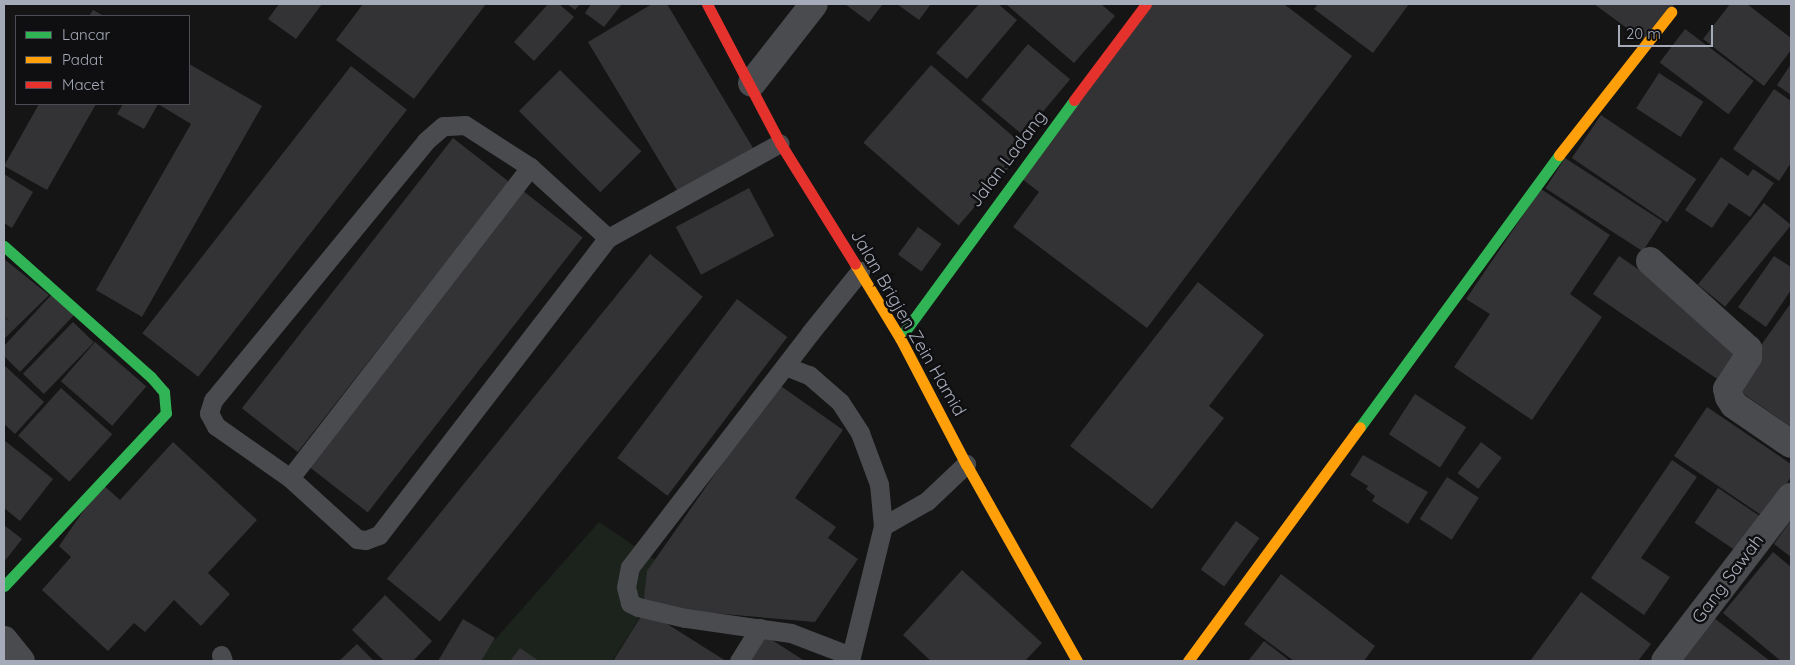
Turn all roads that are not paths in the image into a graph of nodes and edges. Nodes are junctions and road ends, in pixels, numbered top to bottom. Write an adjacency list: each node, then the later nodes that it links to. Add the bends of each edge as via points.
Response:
1 (707, 4): 5 (street, Jalan Brigjen Zein Hamid)
2 (814, 4): 5 (street)
3 (1146, 4): 12 (street, Jalan Ladang)
4 (1671, 12): 26 (street, via 1586,118)
5 (752, 83): 6 (street, Jalan Brigjen Zein Hamid)
6 (780, 143): 8 (lane); 11 (street, Jalan Brigjen Zein Hamid)
7 (530, 167): 8 (lane); 16 (lane); 16 (lane, via 465,125 443,126 426,141 213,400 209,413 216,426)
8 (608, 238): 16 (lane, via 379,535 357,540)
9 (4, 246): 19 (street, via 151,377 164,392 166,413)
10 (1650, 261): 14 (street, via 1748,349 1748,356 1727,389 1729,397 1734,405)
11 (860, 271): 12 (street, Jalan Brigjen Zein Hamid); 13 (lane)
12 (900, 338): 15 (street, Jalan Brigjen Zein Hamid)
13 (786, 366): 18 (lane, via 809,375 827,390 840,402 860,433 879,484); 20 (lane, via 626,574 630,603 638,607 685,618)
14 (1791, 444)
15 (966, 464): 18 (lane, via 927,501); 22 (street, Jalan Brigjen Zein Hamid)
16 (290, 478)
17 (1791, 497): 27 (street, Gang Sawah)
18 (884, 526): 23 (lane)
19 (4, 586)
20 (760, 628): 23 (lane, via 791,634); 25 (lane)
21 (4, 640): 24 (street)
22 (1069, 656)
23 (849, 659)
24 (21, 661)
25 (739, 661)
26 (1188, 661)
27 (1665, 661)

